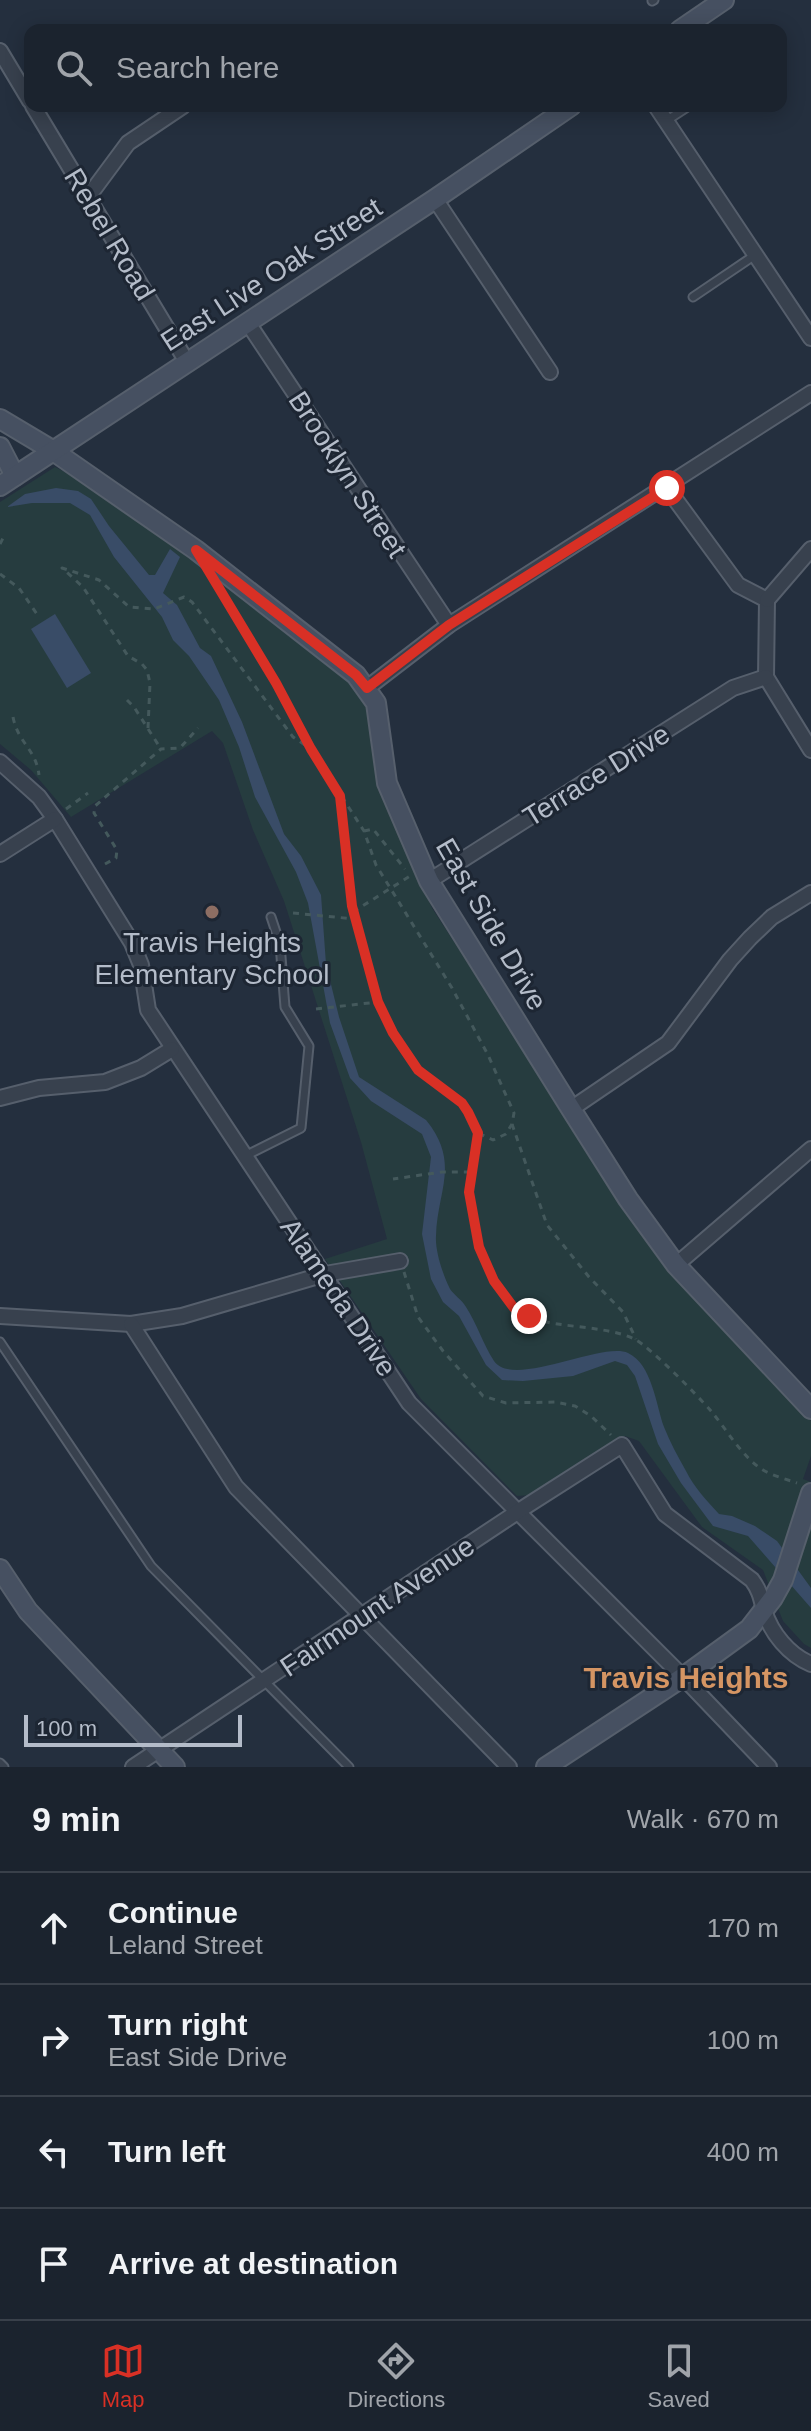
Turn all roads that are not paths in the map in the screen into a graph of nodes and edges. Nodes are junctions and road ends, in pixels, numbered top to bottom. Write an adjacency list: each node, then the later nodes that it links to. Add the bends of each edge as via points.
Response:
1 (720, 1): 2 (street)
2 (688, 24)
3 (0, 51): 4 (street)
4 (24, 91)
5 (37, 112): 11 (street, Rebel Road)
6 (174, 112): 11 (street, via 128,143)
7 (562, 112): 12 (street, East Live Oak Street)
8 (660, 112): 10 (street)
9 (680, 112): 10 (lane)
10 (666, 121): 13 (street)
11 (88, 197): 17 (street, Rebel Road)
12 (435, 199): 15 (street, East Live Oak Street); 18 (street)
13 (755, 255): 14 (lane); 16 (street)
14 (693, 297)
15 (248, 323): 17 (street, East Live Oak Street); 27 (street, Brooklyn Street)
16 (811, 338)
17 (187, 362): 22 (street, East Live Oak Street)
18 (550, 372)
19 (811, 393): 24 (street)
20 (0, 419): 22 (street, East Side Drive)
21 (0, 447): 23 (street)
22 (52, 450): 23 (street, East Live Oak Street); 29 (street, East Side Drive, via 196,550)
23 (7, 481)
24 (667, 488): 26 (street, via 738,585); 27 (street)
25 (811, 549): 26 (street)
26 (767, 600): 28 (street)
27 (449, 625): 29 (street)
28 (766, 677): 30 (street); 34 (street, Terrace Drive, via 733,688)
29 (367, 688): 34 (street, East Side Drive, via 376,703 387,783)
30 (811, 750)
31 (0, 762): 32 (street, Alameda Drive)
32 (61, 814): 33 (street); 37 (street, Alameda Drive, via 132,943 148,1010)
33 (0, 854)
34 (429, 881): 39 (street, East Side Drive)
35 (811, 893): 39 (street, via 750,938 668,1043)
36 (271, 917): 41 (lane, via 280,944 285,1007 309,1046 301,1128)
37 (172, 1049): 38 (street, via 105,1082 39,1088); 41 (street, Alameda Drive)
38 (0, 1098)
39 (571, 1109): 43 (street, East Side Drive)
40 (811, 1149): 43 (street)
41 (245, 1156): 44 (street, Alameda Drive)
42 (400, 1261): 44 (street)
43 (676, 1265): 48 (street, East Side Drive)
44 (325, 1274): 46 (street, via 182,1316); 50 (street, Alameda Drive, via 409,1403)
45 (0, 1316): 46 (street)
46 (131, 1324): 53 (street, via 236,1487)
47 (0, 1342): 56 (lane, via 151,1566)
48 (811, 1409)
49 (804, 1488): 52 (street, via 792,1552)
50 (517, 1512): 52 (street, Fairmount Avenue, via 622,1445 665,1514 752,1580); 53 (street, Fairmount Avenue); 55 (street, Alameda Drive)
51 (0, 1569): 57 (street, via 28,1611)
52 (769, 1605): 54 (street, via 775,1634); 55 (street, via 749,1629)
53 (363, 1616): 56 (street, Fairmount Avenue); 63 (street)
54 (811, 1664)
55 (683, 1677): 64 (street); 65 (street, Alameda Drive)
56 (264, 1681): 57 (street, Fairmount Avenue); 62 (lane)
57 (158, 1750): 60 (street, Fairmount Avenue); 61 (street)
58 (0, 1763): 59 (lane)
59 (4, 1767)
60 (133, 1767)
61 (175, 1767)
62 (349, 1767)
63 (509, 1767)
64 (546, 1767)
65 (769, 1767)

